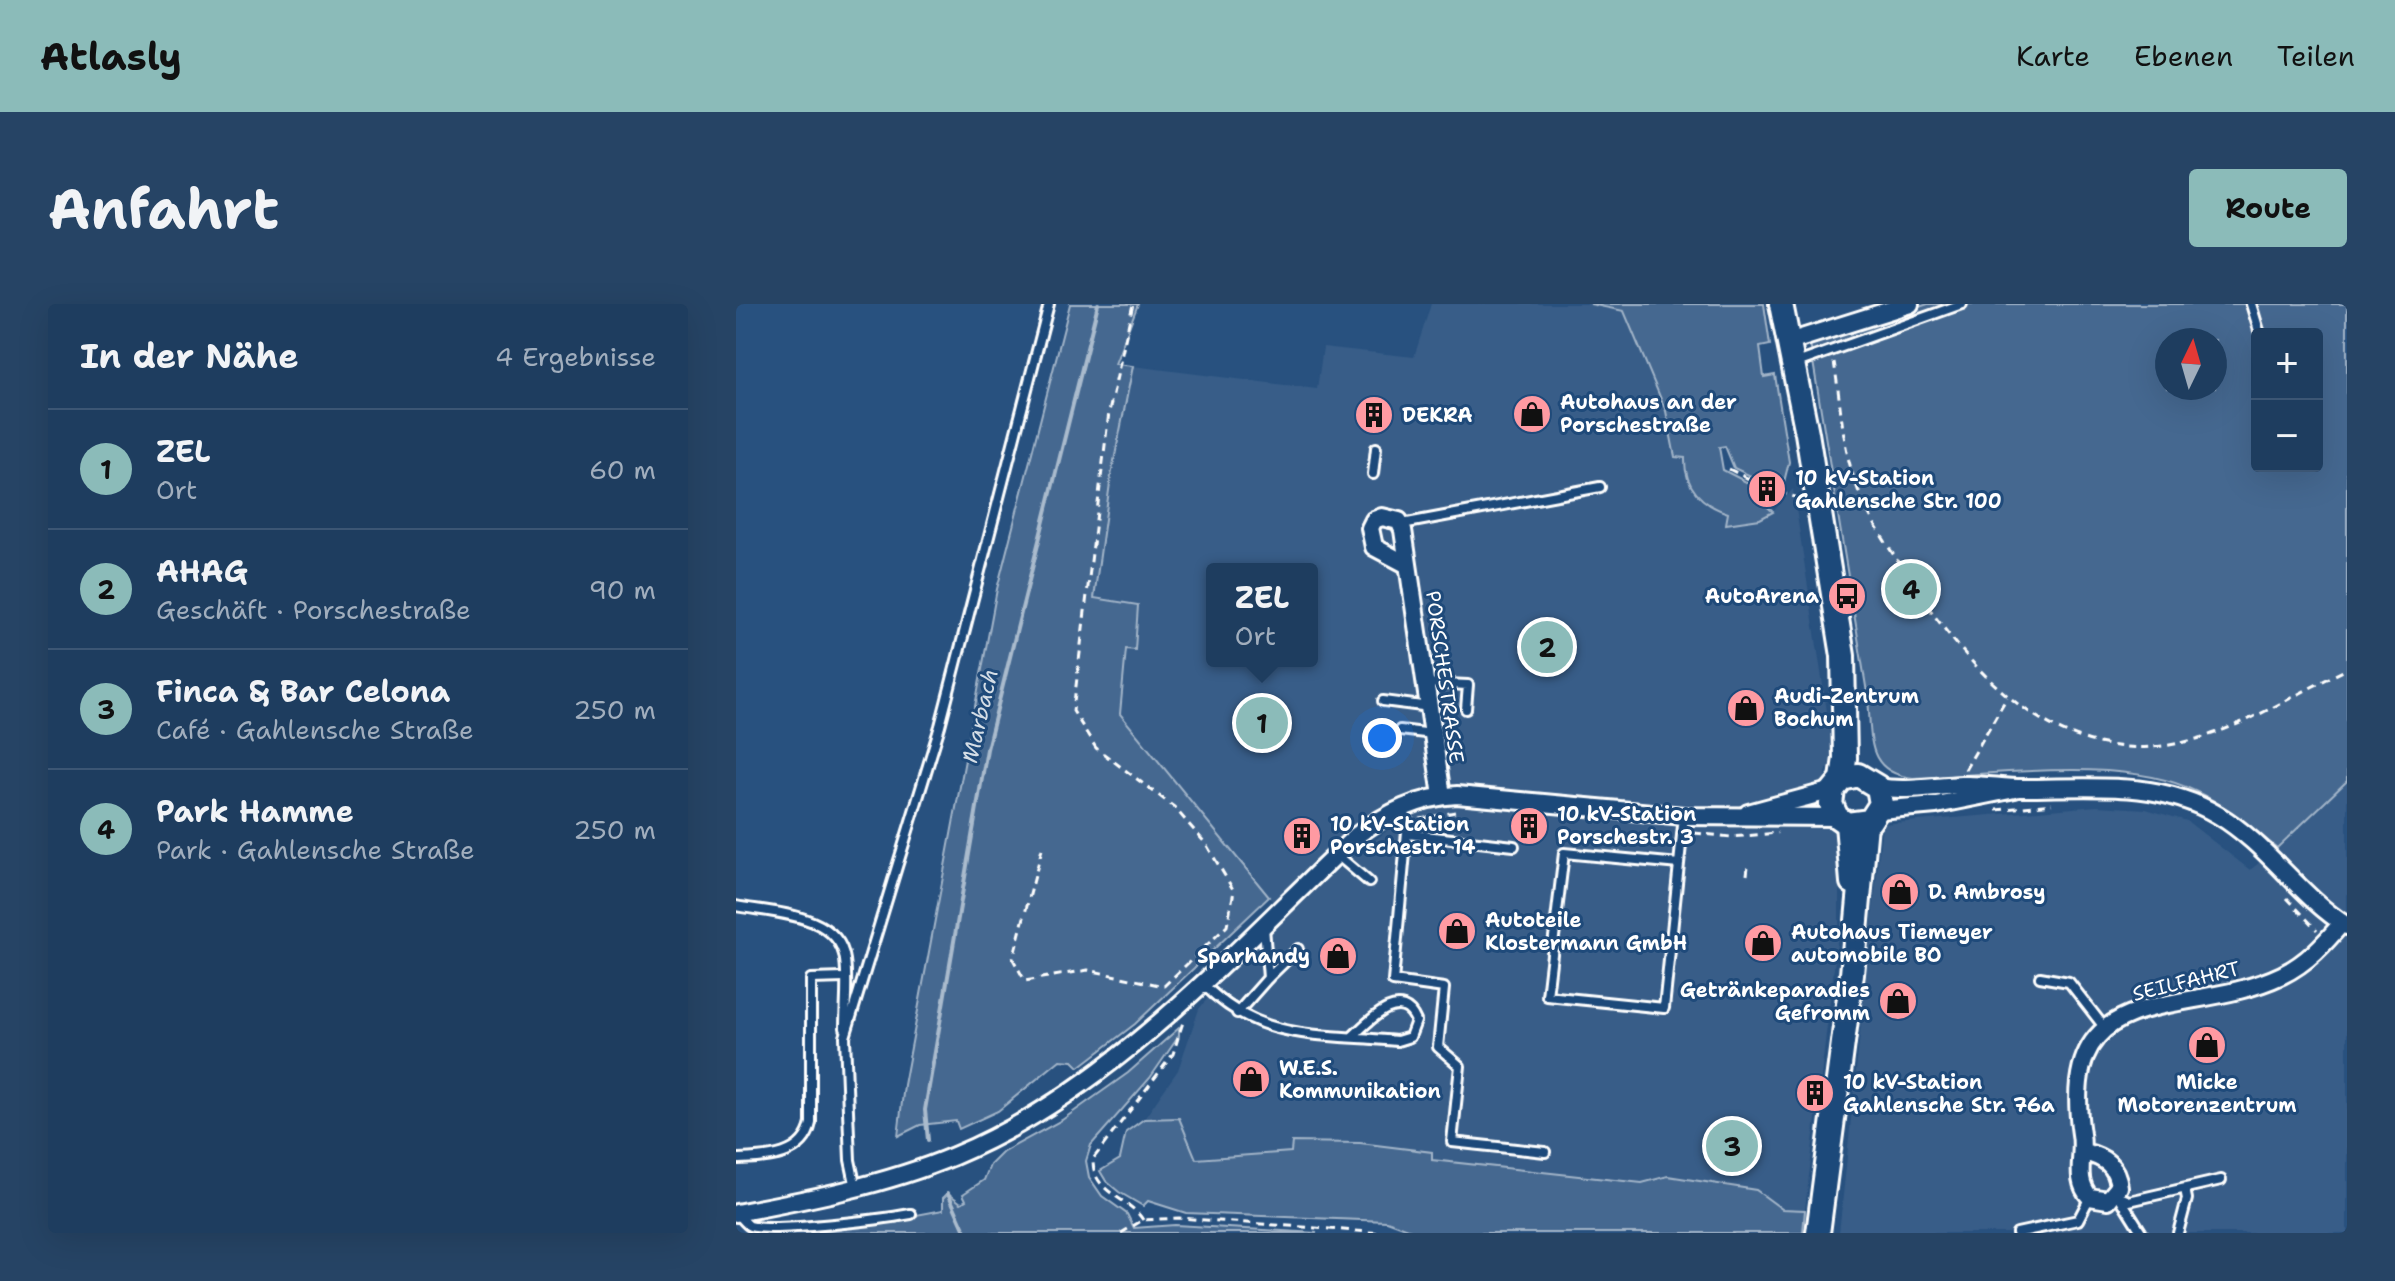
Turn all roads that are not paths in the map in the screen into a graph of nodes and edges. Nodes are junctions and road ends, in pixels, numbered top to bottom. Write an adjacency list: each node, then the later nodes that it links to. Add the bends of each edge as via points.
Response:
1 (1049, 304): 45 (lane, via 940,726)
2 (1781, 304): 7 (street)
3 (1910, 304): 7 (street)
4 (1962, 304): 8 (lane)
5 (2251, 304): 6 (lane)
6 (2258, 328)
7 (1789, 342): 8 (street)
8 (1793, 364): 14 (street)
9 (1376, 448): 10 (lane)
10 (1373, 474)
11 (1600, 487): 12 (lane)
12 (1402, 524): 13 (street, PORSCHESTRASSE); 13 (street, via 1391,518 1374,520 1371,539 1382,554)
13 (1406, 564): 15 (street, PORSCHESTRASSE)
14 (1843, 656): 21 (street); 22 (street)
15 (1426, 683): 17 (street, PORSCHESTRASSE); 18 (lane, via 1468,685)
16 (1383, 701): 17 (lane)
17 (1430, 707): 20 (street, PORSCHESTRASSE)
18 (1466, 709)
19 (1400, 730): 20 (lane)
20 (1434, 734): 24 (street, PORSCHESTRASSE)
21 (1872, 782): 22 (street); 23 (street, SEILFAHRT, via 1903,790 1993,783); 27 (street)
22 (1837, 785): 26 (street); 27 (street, via 1831,804)
23 (2020, 788): 27 (street, SEILFAHRT); 36 (street, SEILFAHRT, via 2118,786 2154,791 2217,814)
24 (1442, 796): 25 (street); 28 (street)
25 (1405, 814): 29 (lane); 31 (street, via 1376,821)
26 (1742, 815): 27 (street); 28 (street)
27 (1857, 819): 56 (street, via 1857,918)
28 (1683, 824): 32 (lane)
29 (1407, 834): 30 (lane); 46 (lane, via 1393,981 1444,988 1438,1047 1460,1066 1452,1142)
30 (1514, 846)
31 (1336, 854): 33 (lane); 35 (street)
32 (1679, 864): 32 (lane, via 1664,1008 1547,996 1564,853)
33 (1369, 882)
34 (736, 906): 39 (lane, via 822,925 839,939)
35 (1263, 922): 40 (lane); 41 (street)
36 (2345, 924): 43 (street, SEILFAHRT, via 2298,967 2265,982 2133,1014)
37 (1298, 949): 40 (lane)
38 (2040, 977): 43 (lane, via 2069,982)
39 (845, 978): 45 (lane); 48 (lane, via 811,979 811,1123 804,1140 777,1156)
40 (1268, 978): 42 (lane)
41 (1202, 982): 42 (lane); 50 (street, via 1123,1052 1026,1120 956,1156)
42 (1237, 1013): 44 (lane, via 1259,1025)
43 (2104, 1027): 47 (street, via 2082,1055 2078,1076)
44 (1353, 1036): 44 (lane, via 1397,1041 1410,1037 1416,1021 1404,1007 1384,1008)
45 (845, 1037): 50 (lane)
46 (1545, 1152)
47 (2084, 1152): 52 (street, via 2081,1184); 53 (street, via 2100,1156 2114,1169)
48 (736, 1159)
49 (2221, 1180): 51 (lane)
50 (856, 1188): 54 (street)
51 (2185, 1189): 53 (lane); 59 (lane)
52 (2090, 1197): 53 (street); 57 (lane, via 2078,1220)
53 (2119, 1198): 58 (lane)
54 (736, 1213): 55 (lane, via 750,1226 770,1229)
55 (911, 1214)
56 (1818, 1233)
57 (2017, 1233)
58 (2142, 1233)
59 (2178, 1233)

